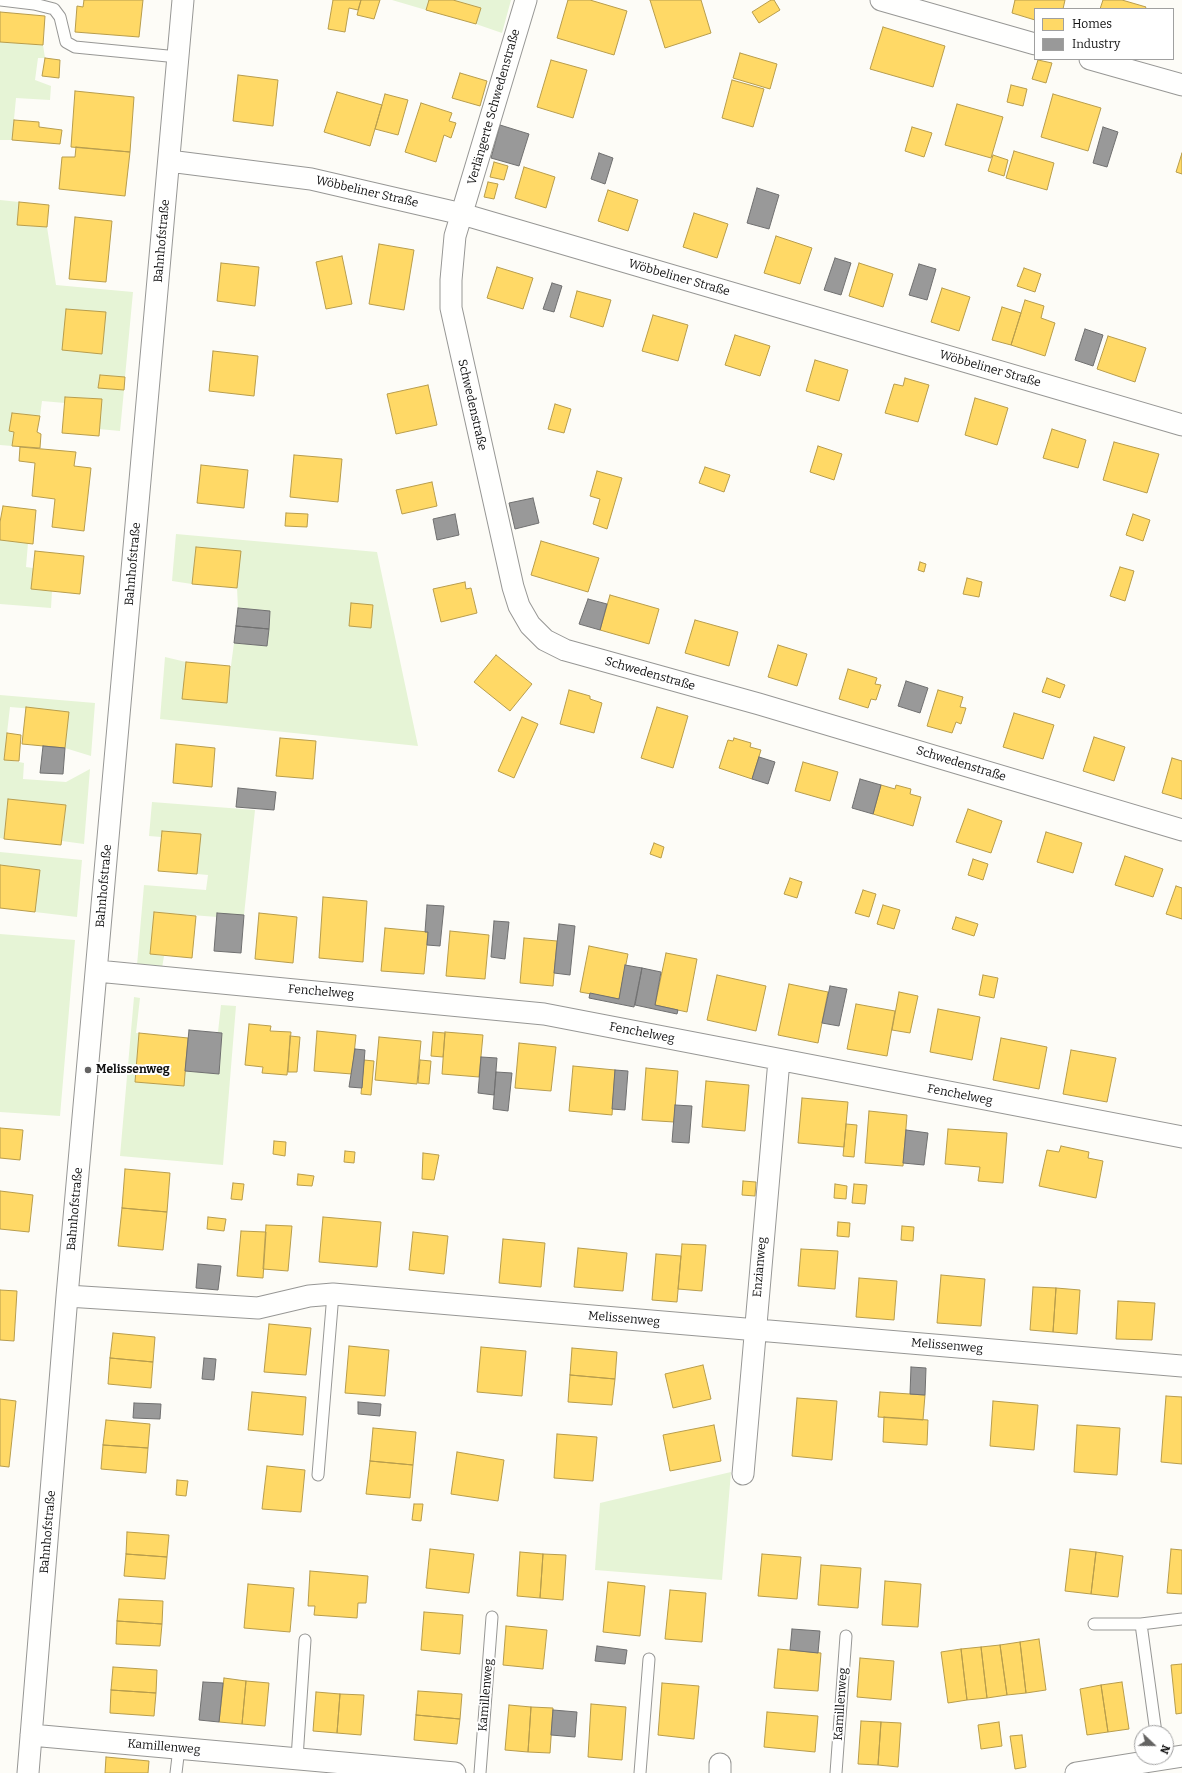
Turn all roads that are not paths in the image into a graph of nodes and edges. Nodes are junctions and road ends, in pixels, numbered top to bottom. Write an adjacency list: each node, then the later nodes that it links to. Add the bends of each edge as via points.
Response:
1 (0, 0): 6 (lane, via 54,9 60,18 66,42 75,47)
2 (183, 0): 6 (street, Bahnhofstraße)
3 (526, 0): 10 (street, Verlängerte Schwedenstraße)
4 (881, 0): 5 (street)
5 (1034, 44)
6 (178, 57): 9 (street, Bahnhofstraße)
7 (1094, 60): 8 (street)
8 (1182, 85)
9 (169, 161): 10 (street, Wöbbeliner Straße, via 311,179); 13 (street, Bahnhofstraße)
10 (462, 214): 11 (street, Wöbbeliner Straße); 12 (street, Schwedenstraße, via 455,236 451,308 513,587 519,606 530,625 545,640 565,650 759,704)
11 (1182, 425)
12 (1182, 830)
13 (97, 971): 14 (street, Fenchelweg, via 544,1014); 17 (street, Bahnhofstraße)
14 (779, 1060): 15 (street, Fenchelweg); 18 (street, Enzianweg)
15 (1182, 1137)
16 (333, 1294): 17 (street, Melissenweg, via 309,1296 258,1308); 18 (street, Melissenweg); 21 (lane)
17 (68, 1296): 30 (street, Bahnhofstraße)
18 (755, 1330): 19 (street, Melissenweg); 20 (street, Enzianweg)
19 (1182, 1366)
20 (743, 1474)
21 (318, 1475)
22 (492, 1617): 38 (lane, Kamillenweg)
23 (1182, 1619): 25 (lane)
24 (1094, 1624): 25 (lane)
25 (1141, 1624): 29 (lane)
26 (846, 1636): 40 (lane, Kamillenweg)
27 (305, 1640): 32 (lane)
28 (649, 1659): 39 (lane)
29 (1155, 1725)
30 (31, 1735): 31 (street, Kamillenweg); 35 (street, Bahnhofstraße)
31 (179, 1748): 32 (street, Kamillenweg); 36 (lane)
32 (297, 1758): 34 (street, Kamillenweg)
33 (1146, 1765): 41 (street)
34 (399, 1770): 37 (street, Kamillenweg)
35 (28, 1773)
36 (176, 1773)
37 (455, 1773)
38 (480, 1773)
39 (640, 1773)
40 (836, 1773)
41 (1076, 1773)

